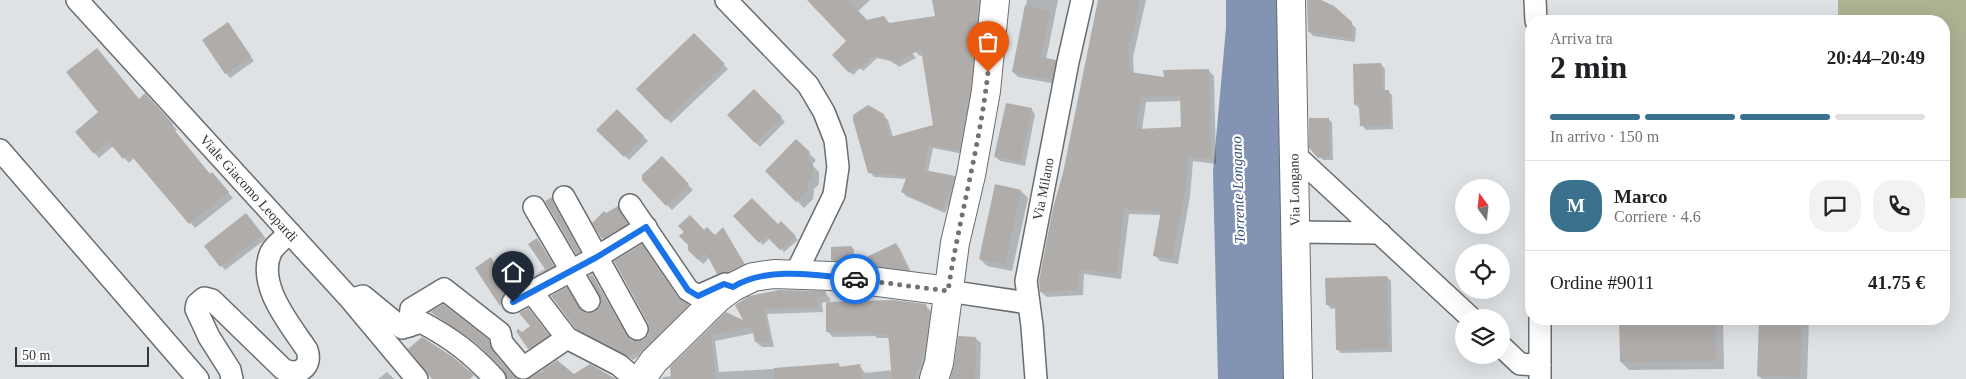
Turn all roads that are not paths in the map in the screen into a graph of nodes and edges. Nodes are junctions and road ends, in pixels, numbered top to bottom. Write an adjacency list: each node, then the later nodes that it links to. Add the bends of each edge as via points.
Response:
1 (77, 0): 15 (street, Viale Giacomo Leopardi)
2 (726, 0): 19 (street, via 808,85 835,140 838,166 834,195)
3 (995, 0): 22 (street, via 986,91)
4 (1082, 0): 26 (street, Via Milano, via 1026,281)
5 (1291, 0): 9 (street, Via Longano)
6 (1535, 0): 7 (street)
7 (1536, 15)
8 (0, 150): 34 (street)
9 (1294, 152): 14 (street, Via Longano); 16 (street)
10 (564, 197): 17 (street)
11 (630, 205): 13 (street)
12 (534, 207): 18 (street)
13 (646, 227): 17 (street); 20 (street, via 688,290 698,296 724,284)
14 (1295, 232): 16 (street); 42 (street, Via Longano)
15 (290, 233): 23 (street, Viale Giacomo Leopardi); 35 (street, via 272,251 267,270 274,298 307,350 306,366 298,372 283,370 212,300 204,298 196,309)
16 (1380, 233): 27 (street)
17 (597, 257): 18 (street); 30 (street)
18 (571, 270): 21 (street); 24 (street)
19 (795, 275): 20 (street, via 762,275); 22 (street, via 832,276)
20 (733, 287): 39 (street, via 654,361)
21 (531, 291): 25 (street); 31 (street)
22 (948, 291): 26 (street); 40 (street)
23 (351, 300): 29 (street, via 363,296 402,328); 36 (street, Viale Giacomo Leopardi)
24 (589, 301)
25 (513, 302)
26 (1028, 303): 41 (street, Via Milano)
27 (1461, 309)
28 (1540, 325): 33 (street)
29 (409, 326): 31 (street, via 411,309 444,288 500,333 502,343 523,368); 37 (street, via 421,322 450,338 474,356)
30 (637, 329)
31 (567, 338): 38 (street, via 619,365)
32 (1510, 355): 33 (street, via 1520,364)
33 (1540, 372)
34 (198, 379)
35 (232, 379)
36 (417, 379)
37 (495, 379)
38 (635, 379)
39 (641, 379)
40 (934, 379)
41 (1036, 379)
42 (1298, 379)

